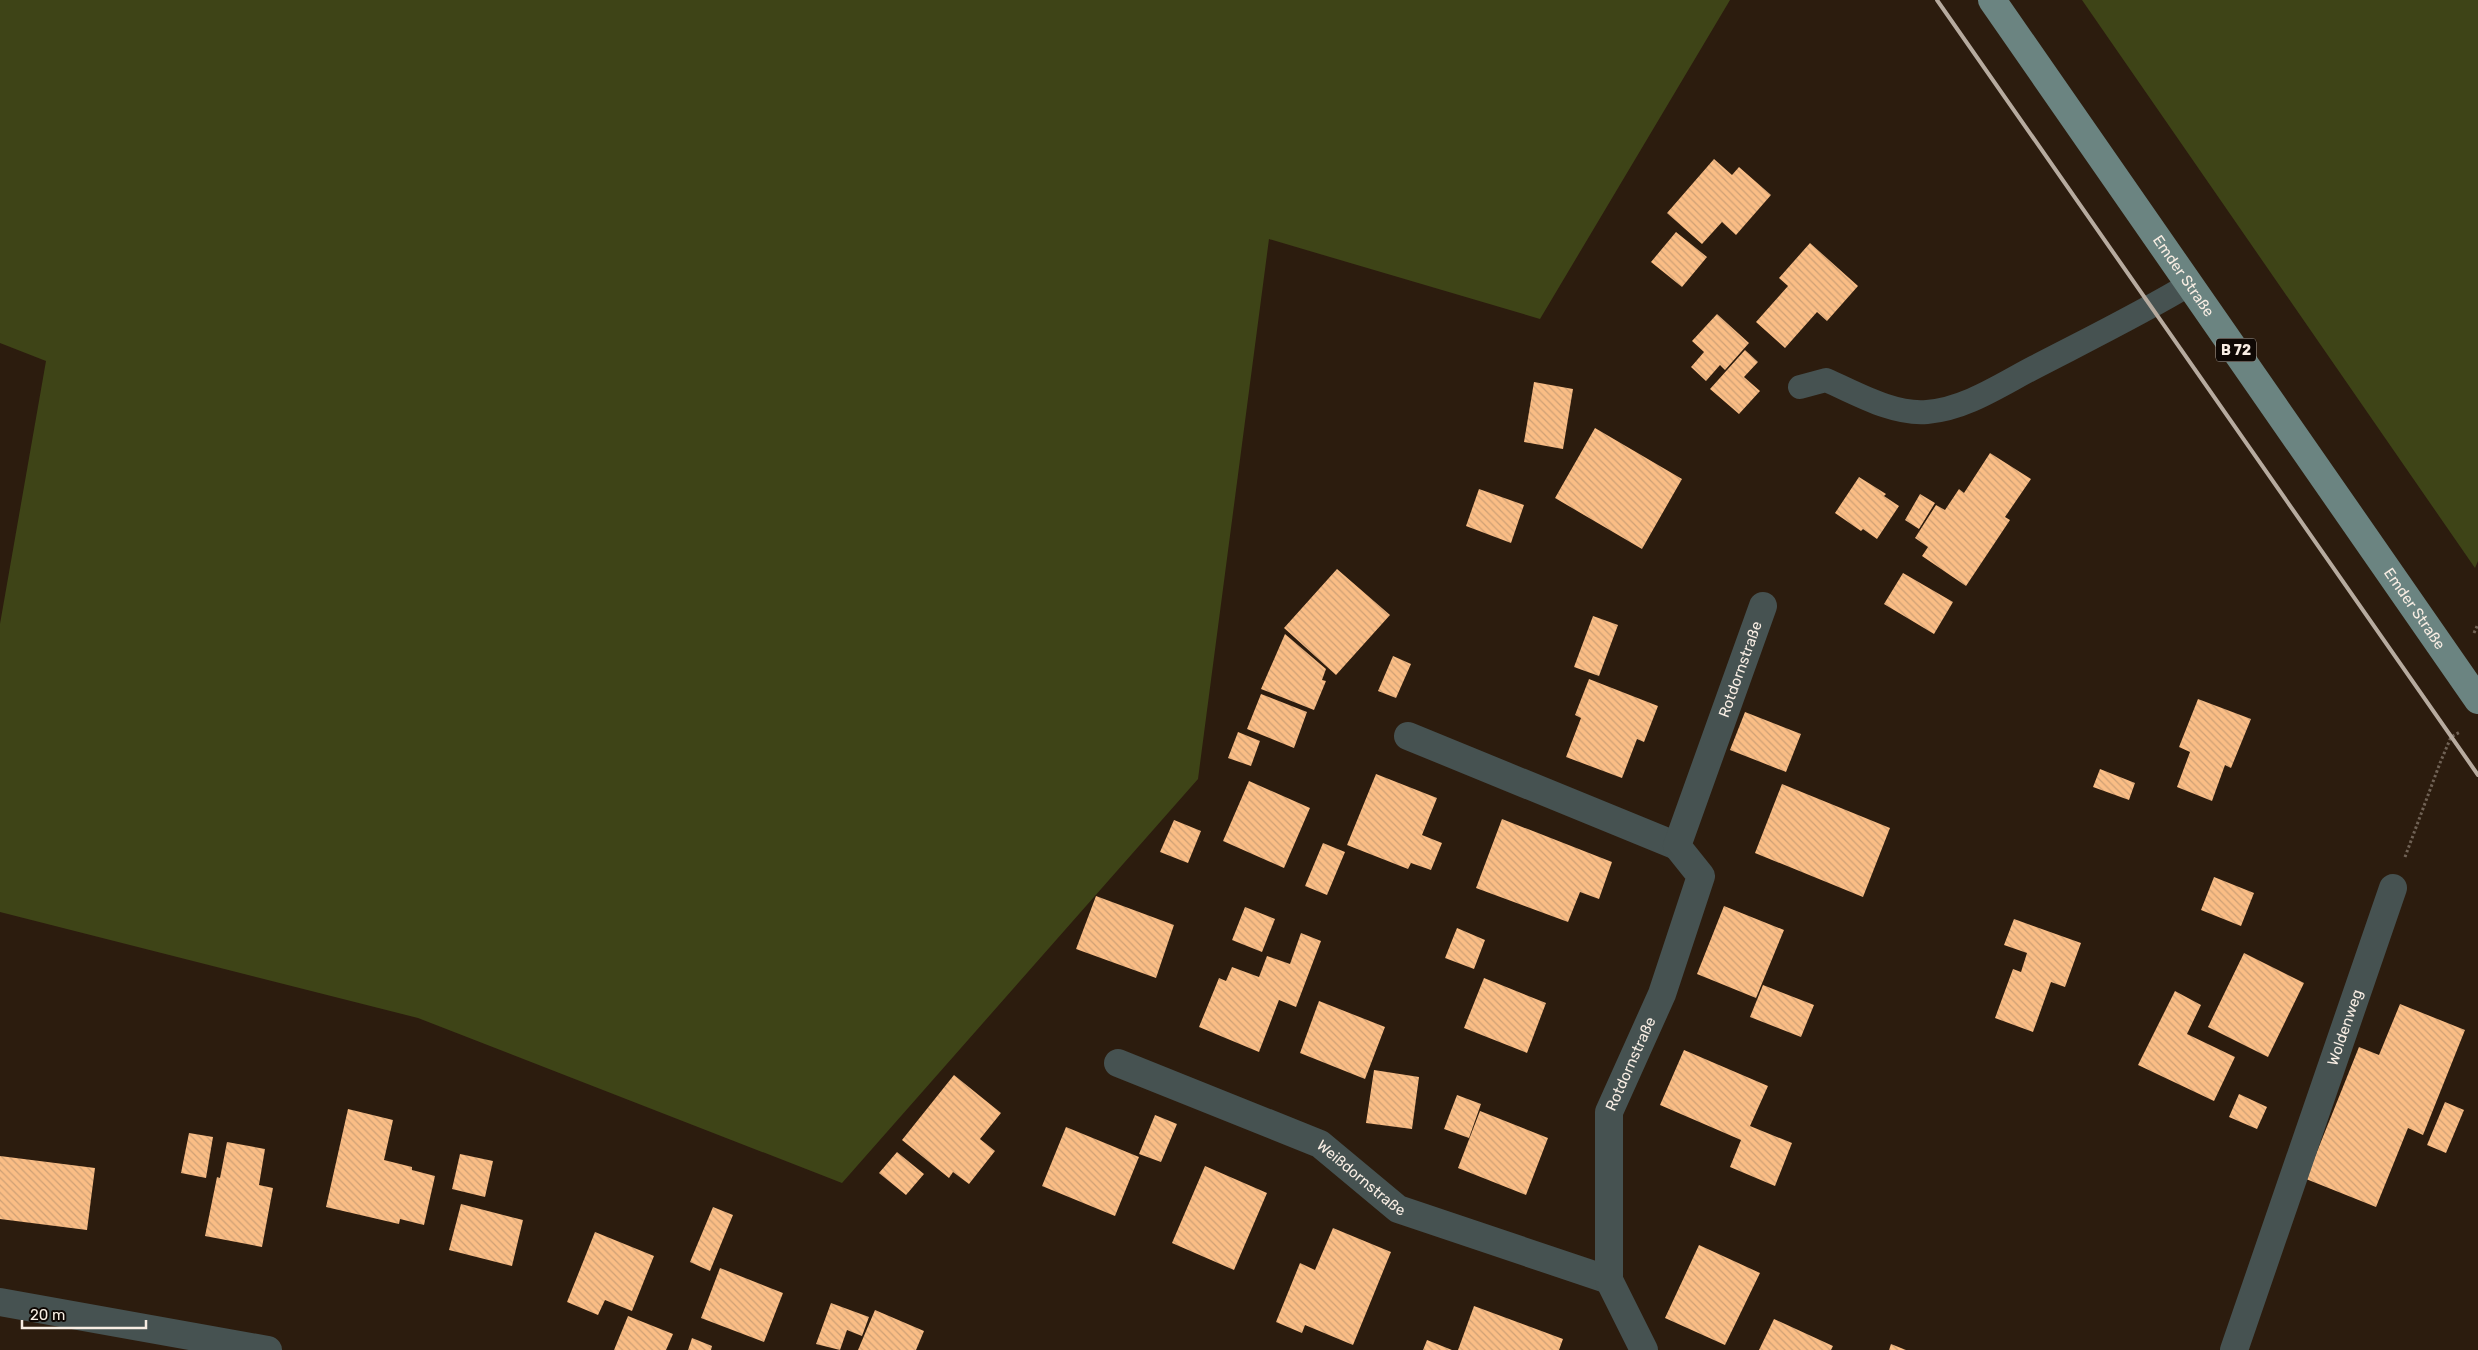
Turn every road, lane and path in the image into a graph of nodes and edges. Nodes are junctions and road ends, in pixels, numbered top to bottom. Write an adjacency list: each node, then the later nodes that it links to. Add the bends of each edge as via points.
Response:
1 (1992, 0): 2 (main road, Emder Straße / B 72)
2 (2190, 284): 3 (lane, via 1968,402 1926,412 1899,409 1826,380); 5 (main road, Emder Straße / B 72)
3 (1800, 387)
4 (1763, 606): 8 (street, Rotdornstraße)
5 (2478, 700)
6 (2465, 729): 9 (path, via 2451,738)
7 (1408, 736): 8 (street, Rotdornstraße)
8 (1677, 846): 11 (street, Rotdornstraße, via 1701,876 1662,994 1609,1112)
9 (2393, 888): 15 (street, Woldenweg)
10 (1118, 1062): 11 (street, Weißdornstraße, via 1320,1144 1398,1209)
11 (1609, 1280): 14 (street, Rotdornstraße)
12 (0, 1302): 13 (street)
13 (268, 1350)
14 (1644, 1350)
15 (2234, 1350)

